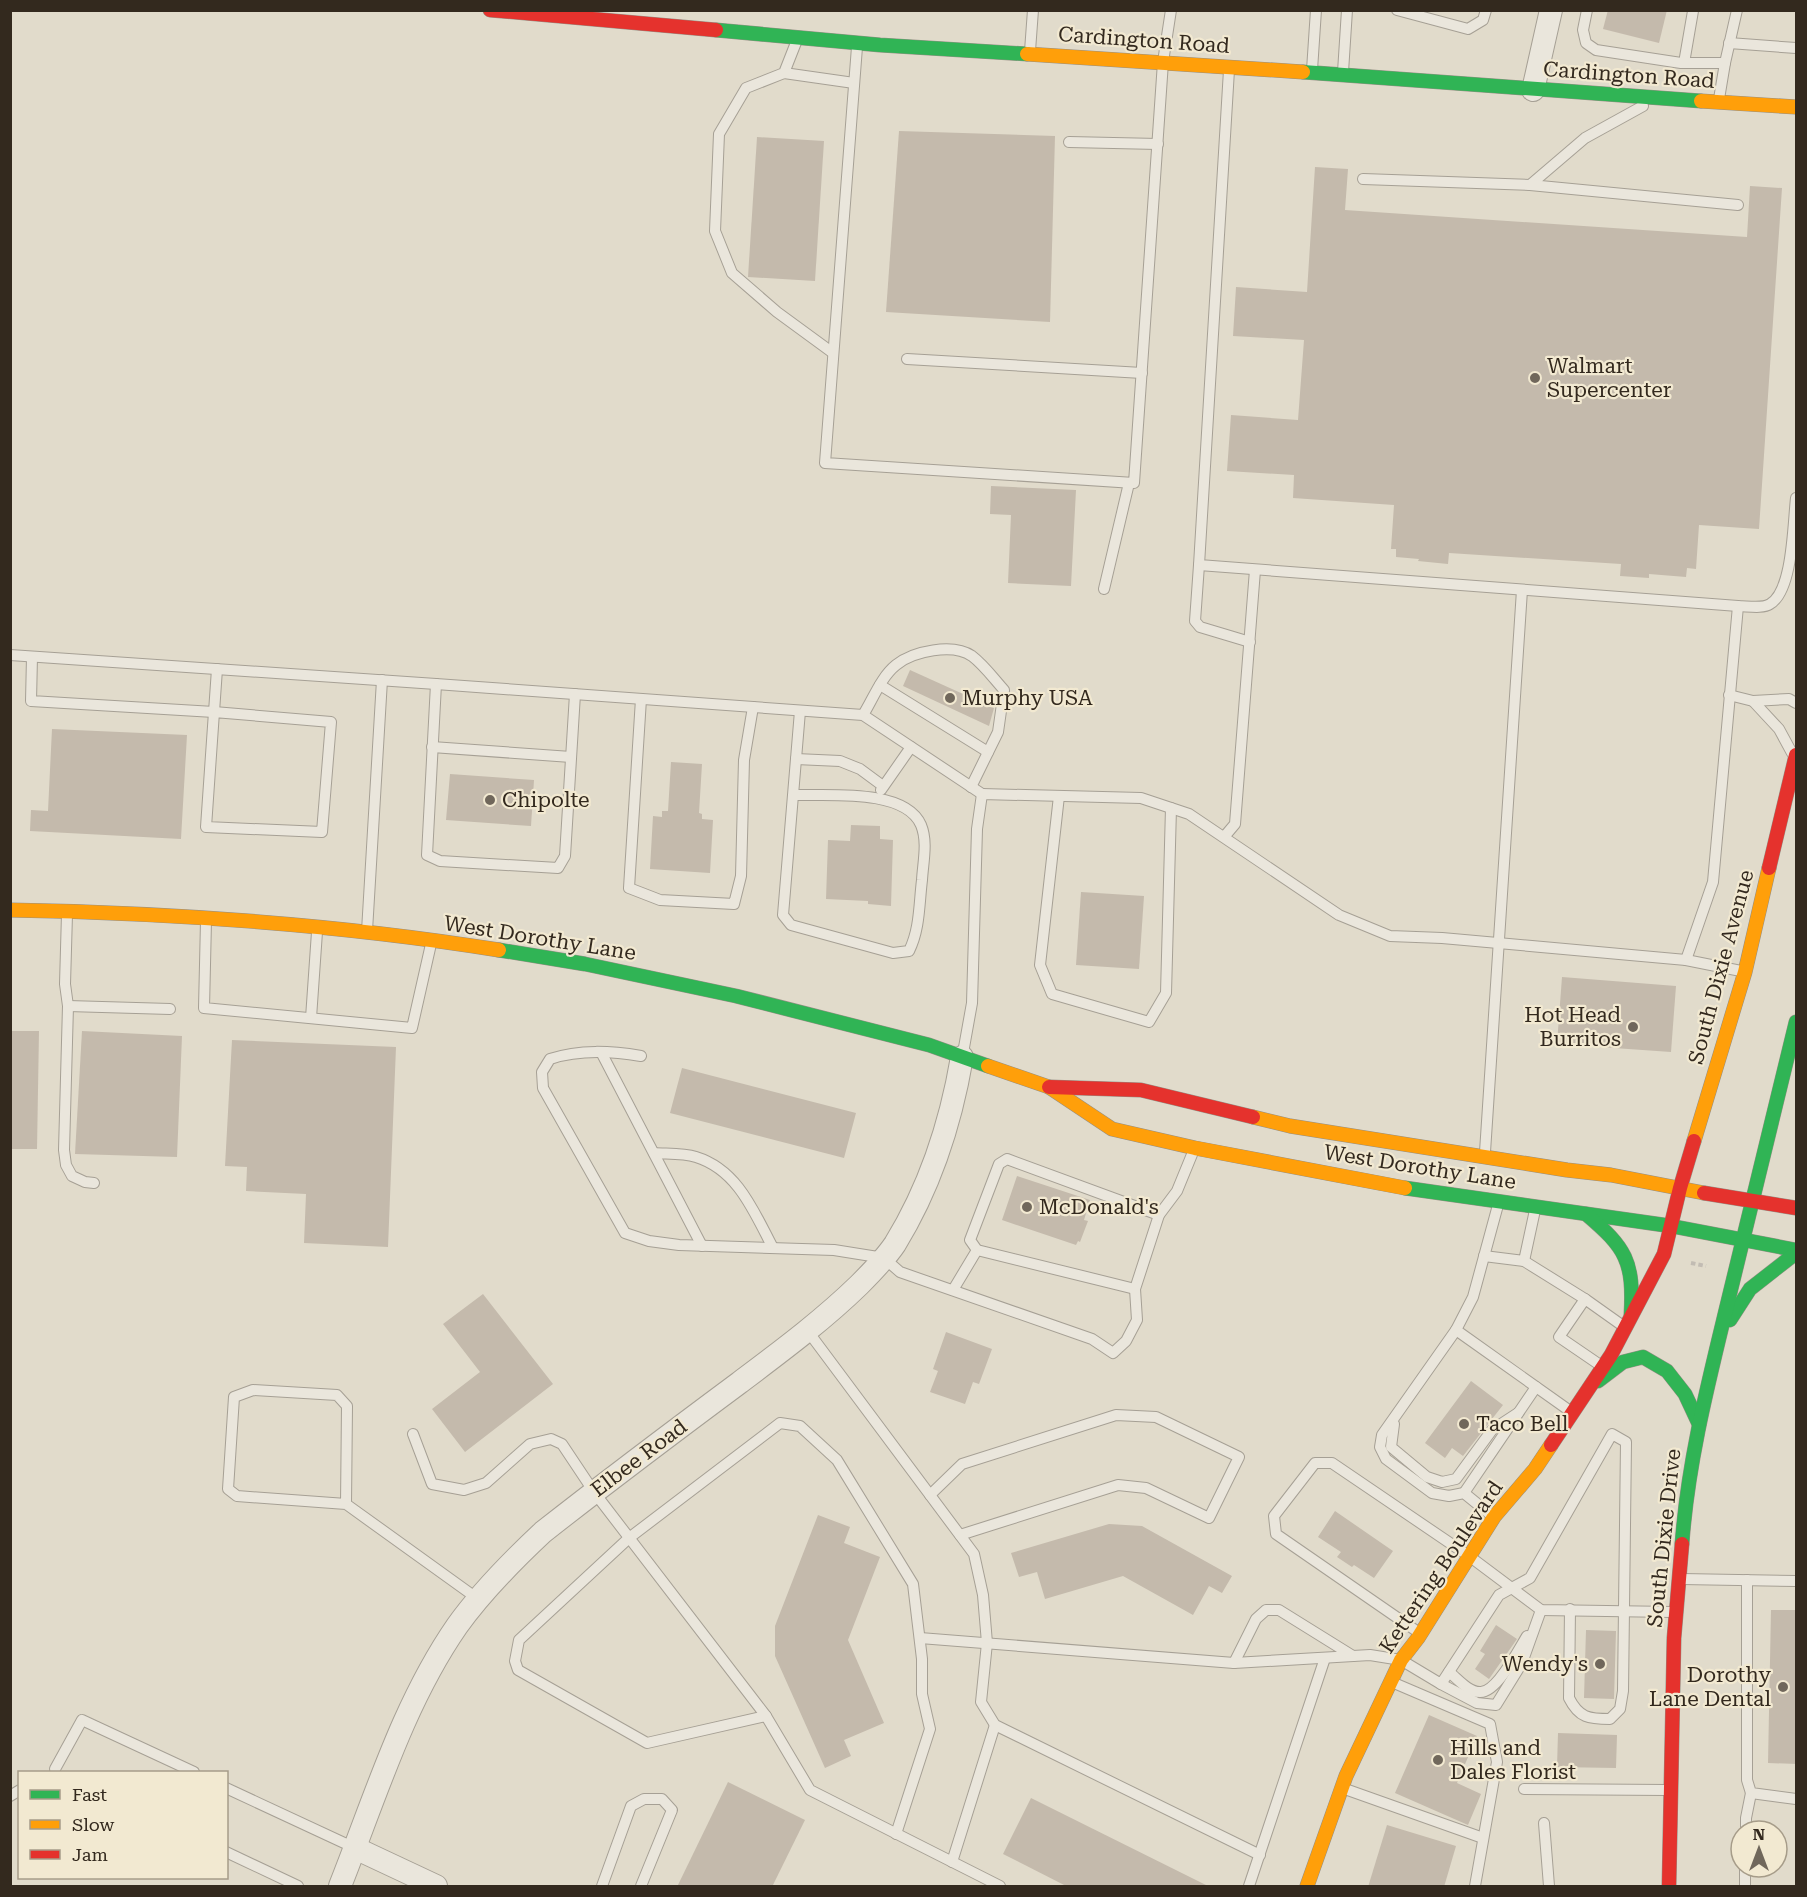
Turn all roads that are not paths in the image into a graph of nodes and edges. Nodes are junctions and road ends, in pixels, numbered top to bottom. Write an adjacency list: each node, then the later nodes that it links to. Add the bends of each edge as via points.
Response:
1 (490, 10): 13 (main road, Cardington Road)
2 (663, 10): 13 (lane)
3 (1033, 10): 18 (lane)
4 (1171, 10): 19 (lane)
5 (1316, 10): 24 (lane)
6 (1347, 10): 25 (lane)
7 (1397, 10): 8 (lane, via 1468,29 1483,20)
8 (1486, 10)
9 (1551, 10): 27 (street)
10 (1587, 10): 20 (lane, via 1583,30 1586,43 1596,50)
11 (1737, 10): 16 (lane)
12 (1693, 11): 20 (lane)
13 (659, 27): 14 (main road, Cardington Road)
14 (798, 38): 15 (main road, Cardington Road); 23 (lane)
15 (857, 44): 18 (main road, Cardington Road); 26 (lane)
16 (1729, 44): 17 (lane); 21 (lane)
17 (1797, 48)
18 (1029, 54): 19 (main road, Cardington Road)
19 (1163, 62): 22 (main road, Cardington Road); 32 (lane)
20 (1684, 63): 21 (lane)
21 (1725, 63): 29 (lane)
22 (1230, 66): 24 (main road, Cardington Road); 41 (lane)
23 (784, 73): 26 (lane); 36 (lane, via 746,88 719,134 715,231 732,273)
24 (1312, 73): 25 (main road, Cardington Road)
25 (1342, 75): 27 (main road, Cardington Road)
26 (855, 83): 36 (lane)
27 (1533, 90): 28 (main road, Cardington Road)
28 (1656, 98): 29 (main road, Cardington Road); 34 (lane, via 1585,138)
29 (1718, 102): 30 (main road, Cardington Road)
30 (1797, 107)
31 (1069, 142): 32 (lane)
32 (1158, 144): 38 (lane)
33 (1363, 179): 34 (lane)
34 (1530, 185): 35 (lane)
35 (1738, 206)
36 (833, 353): 39 (lane, via 825,463)
37 (907, 359): 38 (lane)
38 (1142, 373): 39 (lane, via 1134,483)
39 (1129, 483): 43 (lane)
40 (1797, 498): 45 (lane, via 1786,578 1779,597 1768,606)
41 (1199, 565): 42 (lane); 46 (lane, via 1195,621 1200,627)
42 (1255, 570): 44 (lane); 46 (lane)
43 (1104, 589)
44 (1522, 590): 45 (lane); 82 (lane)
45 (1738, 606): 54 (lane)
46 (1250, 642): 75 (lane, via 1235,824)
47 (10, 655): 48 (lane)
48 (32, 657): 49 (lane); 60 (lane, via 31,701)
49 (217, 669): 50 (lane); 60 (lane)
50 (382, 680): 51 (lane); 80 (lane)
51 (436, 684): 53 (lane); 62 (lane)
52 (880, 685): 61 (lane); 64 (lane); 64 (lane, via 897,664 921,652 945,649 970,655 1004,690 998,732)
53 (575, 694): 55 (lane); 65 (lane)
54 (1729, 695): 56 (lane); 83 (lane, via 1713,882)
55 (640, 699): 58 (lane); 58 (lane, via 629,888 660,900 734,904 741,876 744,760)
56 (1753, 701): 57 (lane, via 1789,699); 66 (lane, via 1779,729)
57 (1797, 703)
58 (753, 707): 59 (lane)
59 (800, 711): 61 (lane); 67 (lane)
60 (214, 712): 60 (lane, via 331,722 322,832 206,827)
61 (863, 715): 63 (lane)
62 (432, 747): 65 (lane); 65 (lane, via 427,855 440,861 558,868 565,856)
63 (911, 747): 68 (lane); 69 (lane)
64 (988, 752): 69 (lane)
65 (571, 757)
66 (1796, 757): 84 (main road, South Dixie Avenue)
67 (796, 759): 68 (lane, via 840,761); 71 (lane)
68 (884, 786): 73 (lane)
69 (970, 786): 70 (lane)
70 (982, 794): 72 (lane); 91 (lane, via 977,829 972,1003)
71 (793, 795): 73 (lane); 73 (lane, via 783,915 791,925 892,953 909,951 916,937 925,843 921,824 906,807)
72 (1059, 796): 74 (lane, via 1141,798); 74 (lane, via 1040,965 1052,994 1149,1022 1166,993)
73 (875, 797)
74 (1170, 808): 75 (lane, via 1189,814)
75 (1224, 837): 82 (lane, via 1339,915 1390,936)
76 (10, 910): 77 (main road, West Dorothy Lane)
77 (67, 911): 78 (main road, West Dorothy Lane); 85 (lane)
78 (206, 917): 79 (main road, West Dorothy Lane); 87 (lane, via 204,1008)
79 (317, 928): 80 (main road, West Dorothy Lane); 87 (lane)
80 (367, 934): 81 (main road, West Dorothy Lane)
81 (431, 941): 87 (lane, via 412,1028); 91 (main road, West Dorothy Lane, via 680,983 879,1032)
82 (1500, 944): 83 (lane); 97 (lane)
83 (1686, 960): 84 (lane)
84 (1745, 972): 93 (main road, South Dixie Avenue)
85 (68, 1006): 86 (lane); 100 (lane, via 66,1165 72,1176)
86 (170, 1009)
87 (310, 1018)
88 (1797, 1022): 102 (main road)
89 (601, 1052): 90 (lane); 96 (lane); 110 (lane, via 568,1053 550,1059 542,1072 543,1088 625,1233 649,1241)
90 (641, 1056)
91 (962, 1057): 92 (main road, West Dorothy Lane); 115 (street, Elbee Road, via 955,1098 938,1154 922,1193)
92 (1049, 1087): 95 (main road, West Dorothy Lane, via 1112,1129); 97 (main road, West Dorothy Lane, via 1141,1090 1290,1126)
93 (1706, 1099): 94 (main road); 101 (main road, South Dixie Avenue)
94 (1681, 1135)
95 (1195, 1148): 103 (main road, West Dorothy Lane, via 1401,1187); 107 (lane, via 1177,1191)
96 (654, 1153): 110 (lane); 111 (lane, via 696,1157 723,1172 744,1194)
97 (1485, 1156): 99 (main road, West Dorothy Lane)
98 (1652, 1168): 99 (main road)
99 (1611, 1175): 101 (main road, West Dorothy Lane)
100 (94, 1183)
101 (1680, 1188): 102 (main road, West Dorothy Lane); 108 (main road)
102 (1752, 1200): 105 (main road, West Dorothy Lane); 109 (main road, South Dixie Drive)
103 (1499, 1201): 104 (main road, West Dorothy Lane); 114 (lane)
104 (1536, 1207): 106 (main road, West Dorothy Lane); 116 (lane)
105 (1797, 1208)
106 (1586, 1214): 108 (main road, West Dorothy Lane); 120 (main road, via 1612,1235 1622,1252 1633,1287)
107 (1160, 1215): 112 (lane, via 1007,1159 999,1164 970,1240); 117 (lane)
108 (1671, 1226): 109 (main road, West Dorothy Lane); 120 (main road, via 1664,1254)
109 (1743, 1239): 113 (main road, West Dorothy Lane); 123 (main road, South Dixie Drive)
110 (702, 1246): 111 (lane)
111 (772, 1248): 115 (lane, via 834,1250)
112 (977, 1250): 117 (lane); 118 (lane)
113 (1797, 1252): 123 (main road, via 1750,1289)
114 (1484, 1256): 116 (lane); 122 (lane, via 1473,1297)
115 (884, 1258): 118 (lane, via 900,1272); 121 (street, Elbee Road, via 840,1304)
116 (1524, 1261): 119 (lane)
117 (1135, 1289): 118 (lane, via 1137,1320 1126,1341 1113,1353 1092,1339)
118 (953, 1290)
119 (1585, 1299): 120 (lane); 124 (lane, via 1559,1337)
120 (1628, 1323): 124 (main road)
121 (807, 1330): 131 (street, Elbee Road); 133 (lane)
122 (1456, 1330): 125 (lane); 128 (lane)
123 (1718, 1340): 129 (main road, South Dixie Drive)
124 (1607, 1369): 127 (main road, Kettering Boulevard); 129 (main road, via 1643,1357 1667,1371 1685,1394)
125 (1536, 1387): 126 (lane); 127 (lane)
126 (1518, 1413): 128 (lane, via 1492,1430 1456,1479 1442,1482 1427,1476 1391,1447); 132 (lane)
127 (1573, 1413): 135 (main road, Kettering Boulevard, via 1535,1469)
128 (1397, 1414): 132 (lane, via 1382,1435 1380,1447 1386,1459 1432,1493)
129 (1699, 1424): 139 (main road, South Dixie Drive, via 1685,1501)
130 (413, 1434): 131 (lane, via 432,1484 464,1490 486,1484 530,1444 551,1439 562,1444)
131 (594, 1492): 137 (lane); 143 (street, Elbee Road, via 543,1532)
132 (1464, 1493): 135 (lane)
133 (930, 1495): 136 (lane); 136 (lane, via 962,1464 1116,1415 1156,1417 1239,1457 1209,1518 1146,1488 1118,1485)
134 (346, 1504): 134 (lane, via 347,1406 337,1395 253,1390 234,1397 228,1489 237,1496); 143 (lane)
135 (1494, 1517): 138 (main road, Kettering Boulevard)
136 (960, 1535): 151 (lane, via 974,1554)
137 (629, 1538): 150 (lane, via 780,1424 800,1426 837,1460 913,1584); 159 (lane); 159 (lane, via 519,1640 515,1661 518,1670 647,1743)
138 (1469, 1556): 142 (lane); 149 (main road, Kettering Boulevard); 149 (lane, via 1332,1462 1315,1462 1274,1516 1275,1534)
139 (1679, 1579): 140 (lane); 147 (main road, South Dixie Drive)
140 (1747, 1580): 141 (lane); 167 (lane, via 1747,1780)
141 (1797, 1581)
142 (1512, 1588): 145 (lane); 146 (lane, via 1530,1578 1612,1434 1626,1442); 156 (lane, via 1499,1595)
143 (478, 1599): 173 (street, Elbee Road, via 458,1624 417,1696)
144 (1570, 1609): 145 (lane); 146 (lane); 146 (lane, via 1569,1698 1575,1710 1592,1719 1610,1719 1620,1709)
145 (1541, 1610): 148 (lane)
146 (1624, 1611): 147 (lane)
147 (1676, 1612): 166 (main road, South Dixie Drive)
148 (1537, 1621): 156 (lane, via 1493,1688 1482,1692 1470,1689); 158 (lane, via 1522,1663 1496,1705 1477,1703)
149 (1420, 1634): 154 (main road, Kettering Boulevard)
150 (920, 1638): 151 (lane); 171 (lane, via 922,1694 930,1729)
151 (987, 1643): 155 (lane); 160 (lane, via 981,1702)
152 (1353, 1656): 153 (lane); 154 (lane); 155 (lane, via 1279,1610 1266,1610 1256,1619)
153 (1325, 1658): 155 (lane); 175 (lane)
154 (1401, 1660): 157 (main road, Kettering Boulevard); 158 (lane)
155 (1234, 1663)
156 (1449, 1672): 158 (lane)
157 (1391, 1682): 163 (main road, Kettering Boulevard); 172 (lane, via 1490,1724 1497,1762)
158 (1441, 1684)
159 (766, 1716): 171 (lane, via 810,1790)
160 (995, 1725): 175 (lane); 176 (lane)
161 (56, 1771): 162 (lane, via 82,1720)
162 (190, 1771)
163 (1341, 1788): 172 (lane); 184 (main road, Kettering Boulevard)
164 (228, 1789): 173 (lane)
165 (1524, 1789): 166 (lane)
166 (1670, 1790): 187 (main road, South Dixie Drive)
167 (1751, 1793): 168 (lane); 169 (lane)
168 (1797, 1798)
169 (1748, 1819)
170 (1544, 1823): 186 (lane)
171 (896, 1834): 176 (lane)
172 (1483, 1838): 185 (lane)
173 (355, 1848): 178 (street, Elbee Road); 179 (street)
174 (228, 1853): 177 (lane)
175 (1260, 1855): 183 (lane)
176 (952, 1863): 182 (lane)
177 (298, 1887)
178 (340, 1887)
179 (436, 1887)
180 (602, 1887): 181 (lane, via 631,1806 644,1799 662,1799 672,1810)
181 (641, 1887)
182 (1000, 1887)
183 (1249, 1887)
184 (1307, 1887)
185 (1475, 1887)
186 (1549, 1887)
187 (1669, 1887)

